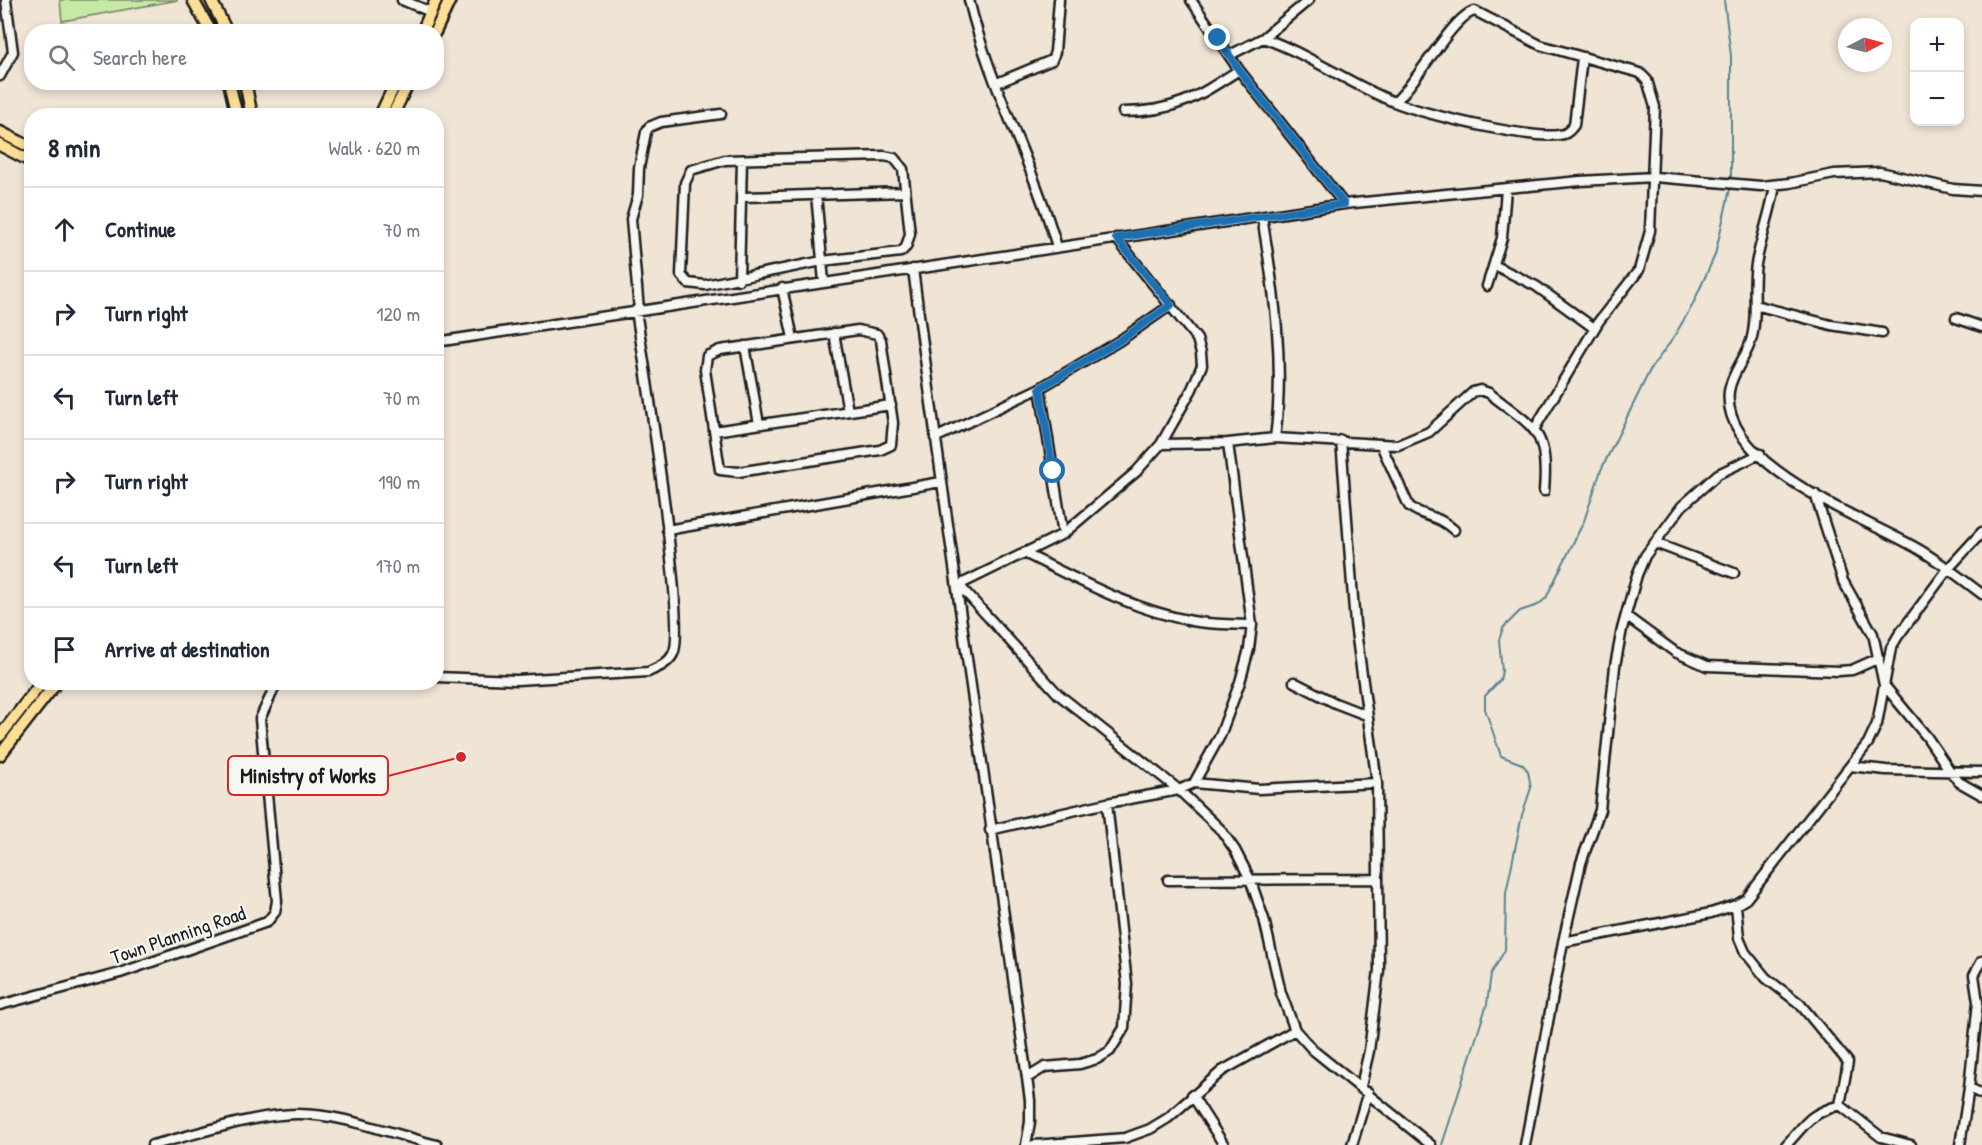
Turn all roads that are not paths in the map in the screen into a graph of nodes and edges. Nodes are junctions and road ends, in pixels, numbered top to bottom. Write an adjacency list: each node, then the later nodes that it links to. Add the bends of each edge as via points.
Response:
1 (6, 0): 20 (street, via 13,52)
2 (193, 0): 12 (main road)
3 (211, 0): 13 (main road)
4 (402, 0): 11 (street)
5 (436, 0): 11 (main road)
6 (450, 0): 15 (main road)
7 (969, 0): 21 (street)
8 (1059, 0): 21 (street, via 1052,60)
9 (1309, 0): 16 (street)
10 (1195, 2): 17 (street)
11 (431, 12): 14 (main road)
12 (206, 24)
13 (223, 24)
14 (426, 24)
15 (439, 24)
16 (1263, 38): 17 (street); 26 (street, via 1300,52)
17 (1230, 55): 19 (street)
18 (1582, 58): 26 (street, via 1531,41 1481,12 1468,12); 26 (street, via 1574,125 1562,134 1526,133 1470,123); 38 (street, via 1630,68 1647,80 1655,107)
19 (1239, 70): 31 (street, via 1176,106 1151,112); 45 (street)
20 (0, 76)
21 (997, 83): 48 (street)
22 (231, 90): 27 (main road)
23 (247, 90): 28 (main road)
24 (392, 90): 29 (main road)
25 (405, 90): 30 (main road)
26 (1395, 102)
27 (235, 108)
28 (250, 108)
29 (384, 108)
30 (396, 108)
31 (1123, 112)
32 (721, 114): 58 (street, via 661,122 646,132 631,219)
33 (0, 132): 34 (main road)
34 (24, 144)
35 (0, 145): 36 (main road)
36 (24, 158)
37 (742, 160): 42 (street, via 884,156 900,163); 44 (street); 52 (street, via 697,167 688,174 680,268 688,283)
38 (1654, 177): 39 (street); 40 (street); 61 (street, via 1650,231 1639,270)
39 (1775, 185): 41 (street, via 1834,174 1880,172 1953,189); 57 (street, via 1756,267)
40 (1506, 189): 45 (street); 50 (street, via 1506,216)
41 (1982, 191)
42 (905, 192): 43 (street); 49 (street, via 910,234 901,252)
43 (816, 194): 44 (street); 49 (street)
44 (743, 197): 52 (street)
45 (1344, 204): 46 (street)
46 (1262, 217): 47 (street); 74 (street, via 1276,318 1279,414)
47 (1116, 238): 48 (street); 56 (street)
48 (1057, 247): 51 (street)
49 (822, 261): 52 (street); 53 (street)
50 (1494, 265): 54 (street); 61 (street, via 1536,286)
51 (913, 269): 53 (street); 73 (street)
52 (740, 280)
53 (824, 282): 55 (street)
54 (1487, 286)
55 (782, 288): 58 (street); 64 (street)
56 (1171, 305): 67 (street); 77 (street, via 1197,339 1202,365)
57 (1755, 305): 63 (street, via 1831,325); 79 (street, via 1752,339 1733,377 1729,399 1736,430)
58 (637, 310): 65 (street); 83 (street)
59 (1956, 318): 60 (street)
60 (1982, 327)
61 (1594, 328): 71 (street)
62 (834, 333): 64 (street); 68 (street, via 858,330 877,334 884,352); 69 (street)
63 (1882, 333)
64 (793, 338): 66 (street)
65 (444, 341)
66 (745, 346): 70 (street); 72 (street, via 707,356 705,370)
67 (1040, 388): 73 (street); 86 (street)
68 (891, 405): 69 (street); 72 (street, via 894,438 887,448 738,472 720,470)
69 (848, 411): 70 (street)
70 (759, 424): 72 (street)
71 (1535, 428): 78 (street, via 1480,390 1466,396 1429,432 1413,441); 81 (street, via 1545,452)
72 (714, 431)
73 (935, 438): 80 (street)
74 (1275, 438): 75 (street); 76 (street)
75 (1341, 440): 78 (street); 102 (street)
76 (1228, 442): 77 (street); 94 (street)
77 (1161, 444): 86 (street, via 1136,472)
78 (1381, 445): 84 (street, via 1409,506 1416,512 1442,518)
79 (1760, 454): 82 (street, via 1797,485); 87 (street, via 1718,474 1703,486 1682,506)
80 (941, 482): 83 (street); 91 (street)
81 (1544, 491)
82 (1815, 494): 89 (street, via 1910,544); 95 (street, via 1843,582 1873,634)
83 (667, 530): 96 (street, via 678,635 674,654 663,665 648,672 517,680)
84 (1454, 530)
85 (1982, 532): 89 (street)
86 (1063, 534): 88 (street)
87 (1655, 543): 90 (street); 93 (street, via 1637,575)
88 (1024, 553): 91 (street); 94 (street, via 1126,601 1168,616)
89 (1948, 569): 92 (street); 98 (street, via 1898,636)
90 (1734, 573)
91 (958, 585): 110 (street, via 1058,694); 113 (street)
92 (1982, 594)
93 (1626, 616): 95 (street, via 1675,652 1707,666 1839,671 1852,670); 118 (street, via 1616,666 1600,810 1581,863)
94 (1252, 625): 108 (street, via 1240,682 1220,736)
95 (1879, 658): 98 (street)
96 (444, 677)
97 (1294, 682): 102 (street)
98 (1884, 685): 105 (street, via 1877,724); 106 (street)
99 (36, 690): 103 (main road)
100 (51, 690): 104 (main road)
101 (273, 690): 120 (street, Town Planning Road, via 260,719 277,901 267,922 120,973)
102 (1366, 715): 109 (street)
103 (0, 736)
104 (0, 755)
105 (1850, 766): 106 (street); 117 (street, via 1756,889)
106 (1950, 771): 107 (street); 111 (street, via 1959,782)
107 (1982, 772)
108 (1194, 783): 109 (street, via 1259,789); 110 (street)
109 (1377, 783): 115 (street)
110 (1179, 790): 112 (street); 114 (street, via 1221,830)
111 (1982, 795)
112 (1107, 803): 113 (street); 122 (street, via 1127,984 1124,1028 1110,1051 1097,1059 1045,1066)
113 (990, 830): 122 (street)
114 (1250, 879): 115 (street); 116 (street); 121 (street)
115 (1376, 879): 124 (street, via 1379,970)
116 (1168, 880)
117 (1736, 905): 118 (street); 127 (street, via 1739,938 1745,952 1766,978 1800,1004 1845,1056 1848,1062)
118 (1563, 942): 137 (street)
119 (1982, 961): 123 (street, via 1974,975 1978,1002)
120 (0, 1005)
121 (1295, 1030): 124 (street, via 1313,1050); 126 (street, via 1222,1071)
122 (1027, 1078): 132 (street, via 1030,1122)
123 (1969, 1088): 125 (street); 140 (street)
124 (1365, 1089): 135 (street); 136 (street)
125 (1982, 1094)
126 (1192, 1095): 133 (street, via 1168,1118 1125,1138); 134 (street)
127 (1840, 1105): 138 (street, via 1806,1120); 139 (street, via 1881,1137)
128 (178, 1142): 129 (street, via 248,1121 296,1114 334,1117); 130 (street)
129 (420, 1143): 131 (street)
130 (152, 1145)
131 (437, 1145)
132 (1026, 1145)
133 (1034, 1145)
134 (1224, 1145)
135 (1352, 1145)
136 (1431, 1145)
137 (1525, 1145)
138 (1786, 1145)
139 (1911, 1145)
140 (1960, 1145)

